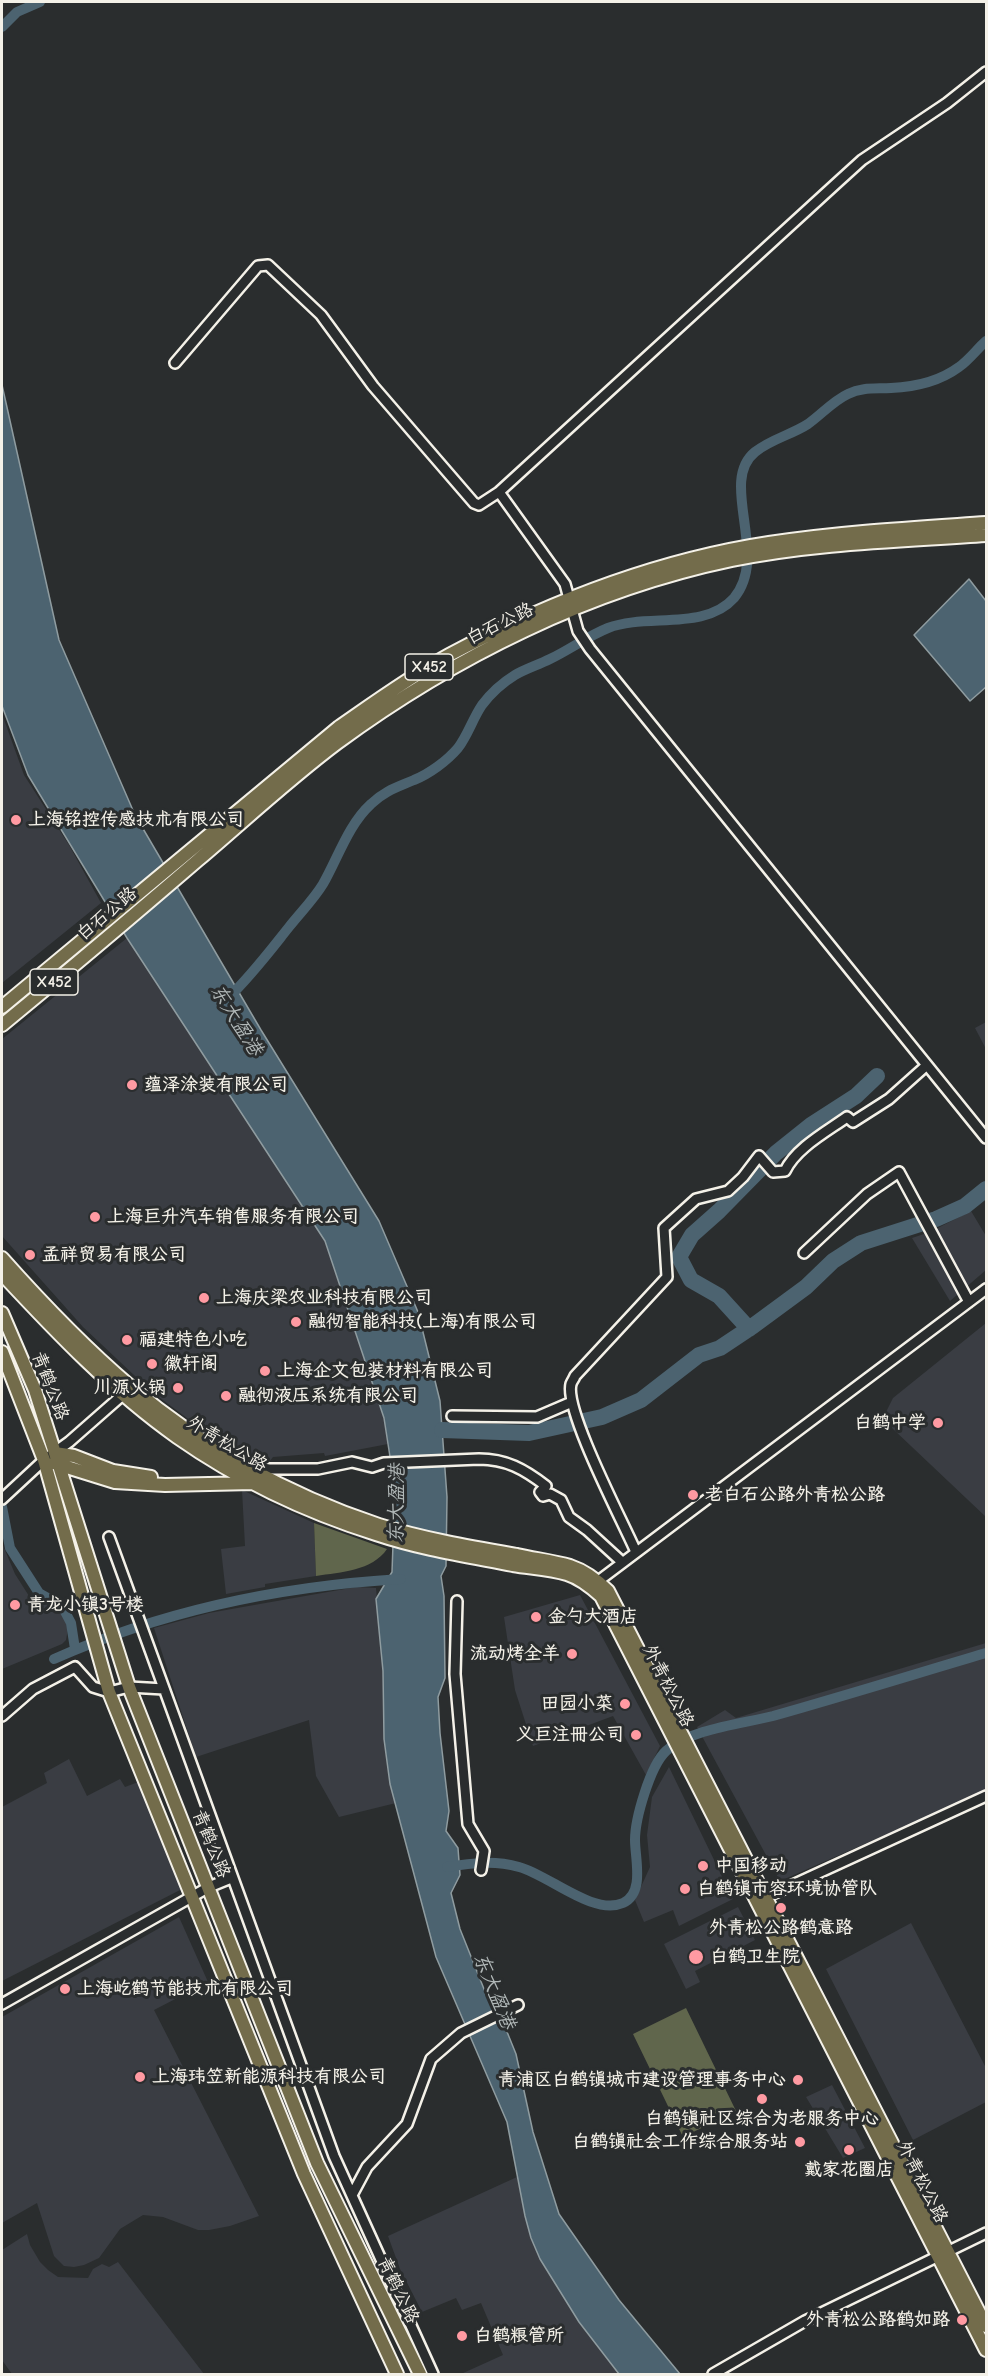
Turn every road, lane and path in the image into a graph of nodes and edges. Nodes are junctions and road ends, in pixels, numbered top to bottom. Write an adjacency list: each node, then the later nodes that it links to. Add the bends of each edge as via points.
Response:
1 (987, 72): 3 (street, via 862,160)
2 (175, 363): 3 (street, via 258,267 273,267 321,315 374,386 474,503 479,506)
3 (499, 492): 7 (street, via 565,584)
4 (987, 523): 6 (main road, 白石公路 / X452, via 810,538)
5 (987, 535): 6 (main road, 白石公路 / X452)
6 (770, 549): 7 (main road, 白石公路 / X452, via 654,570)
7 (570, 604): 8 (main road, 白石公路 / X452, via 448,656 393,689 300,758); 11 (street, via 578,631 590,650)
8 (177, 871): 9 (main road, 白石公路 / X452); 10 (main road, 白石公路 / X452, via 106,940)
9 (2, 1007)
10 (2, 1025)
11 (927, 1065): 12 (street); 21 (street, via 865,1116 853,1122 847,1118 817,1139 790,1160 785,1171 773,1172 759,1156 728,1191 696,1199 664,1228 667,1277 575,1376 570,1385)
12 (987, 1138)
13 (804, 1253): 17 (street, via 867,1194 898,1172)
14 (2, 1258): 20 (main road, 外青松公路)
15 (2, 1274): 20 (main road, 外青松公路, via 72,1347)
16 (987, 1289): 17 (street)
17 (969, 1302): 28 (street)
18 (2, 1313): 23 (main road, 青鹤公路, via 35,1390)
19 (2, 1352): 23 (main road, 青鹤公路)
20 (127, 1391): 23 (street); 24 (main road, 外青松公路, via 177,1437)
21 (574, 1406): 22 (street, via 537,1417); 28 (street, via 591,1454)
22 (452, 1416)
23 (53, 1459): 24 (main road, via 74,1456 113,1471 156,1478); 25 (main road, via 115,1482 165,1485); 26 (street); 32 (main road, 青鹤公路); 34 (main road, 青鹤公路, via 87,1619)
24 (241, 1470): 25 (main road, 外青松公路); 29 (street, via 318,1469 352,1461 372,1467 384,1463 495,1459 527,1471 546,1486 541,1494 561,1500 569,1517)
25 (258, 1479): 30 (main road, 外青松公路, via 299,1505 465,1551 570,1566)
26 (3, 1497)
27 (109, 1537): 33 (street)
28 (636, 1551): 29 (street)
29 (622, 1562): 30 (street)
30 (594, 1583): 41 (main road, 外青松公路, via 616,1603)
31 (457, 1601): 37 (street, via 455,1674 466,1805 471,1832 484,1851)
32 (129, 1687): 33 (street); 34 (street); 39 (main road, 青鹤公路)
33 (164, 1689): 38 (street)
34 (109, 1692): 35 (street, via 93,1688 75,1667 33,1689); 40 (main road, 青鹤公路)
35 (2, 1716)
36 (987, 1796): 41 (street)
37 (481, 1870)
38 (231, 1878): 39 (street); 44 (street)
39 (209, 1887): 40 (street); 50 (main road, 青鹤公路, via 317,2163)
40 (192, 1898): 42 (street); 49 (main road, 青鹤公路, via 304,2174)
41 (762, 1899): 46 (main road, 外青松公路)
42 (2, 2004)
43 (518, 2005): 44 (street, via 461,2033 431,2059 407,2124 367,2167)
44 (352, 2195): 51 (street)
45 (987, 2233): 46 (street)
46 (944, 2254): 47 (main road, 外青松公路); 48 (main road, 外青松公路); 52 (street, via 805,2321)
47 (987, 2326)
48 (987, 2350)
49 (397, 2374)
50 (420, 2374)
51 (433, 2374)
52 (713, 2374)

